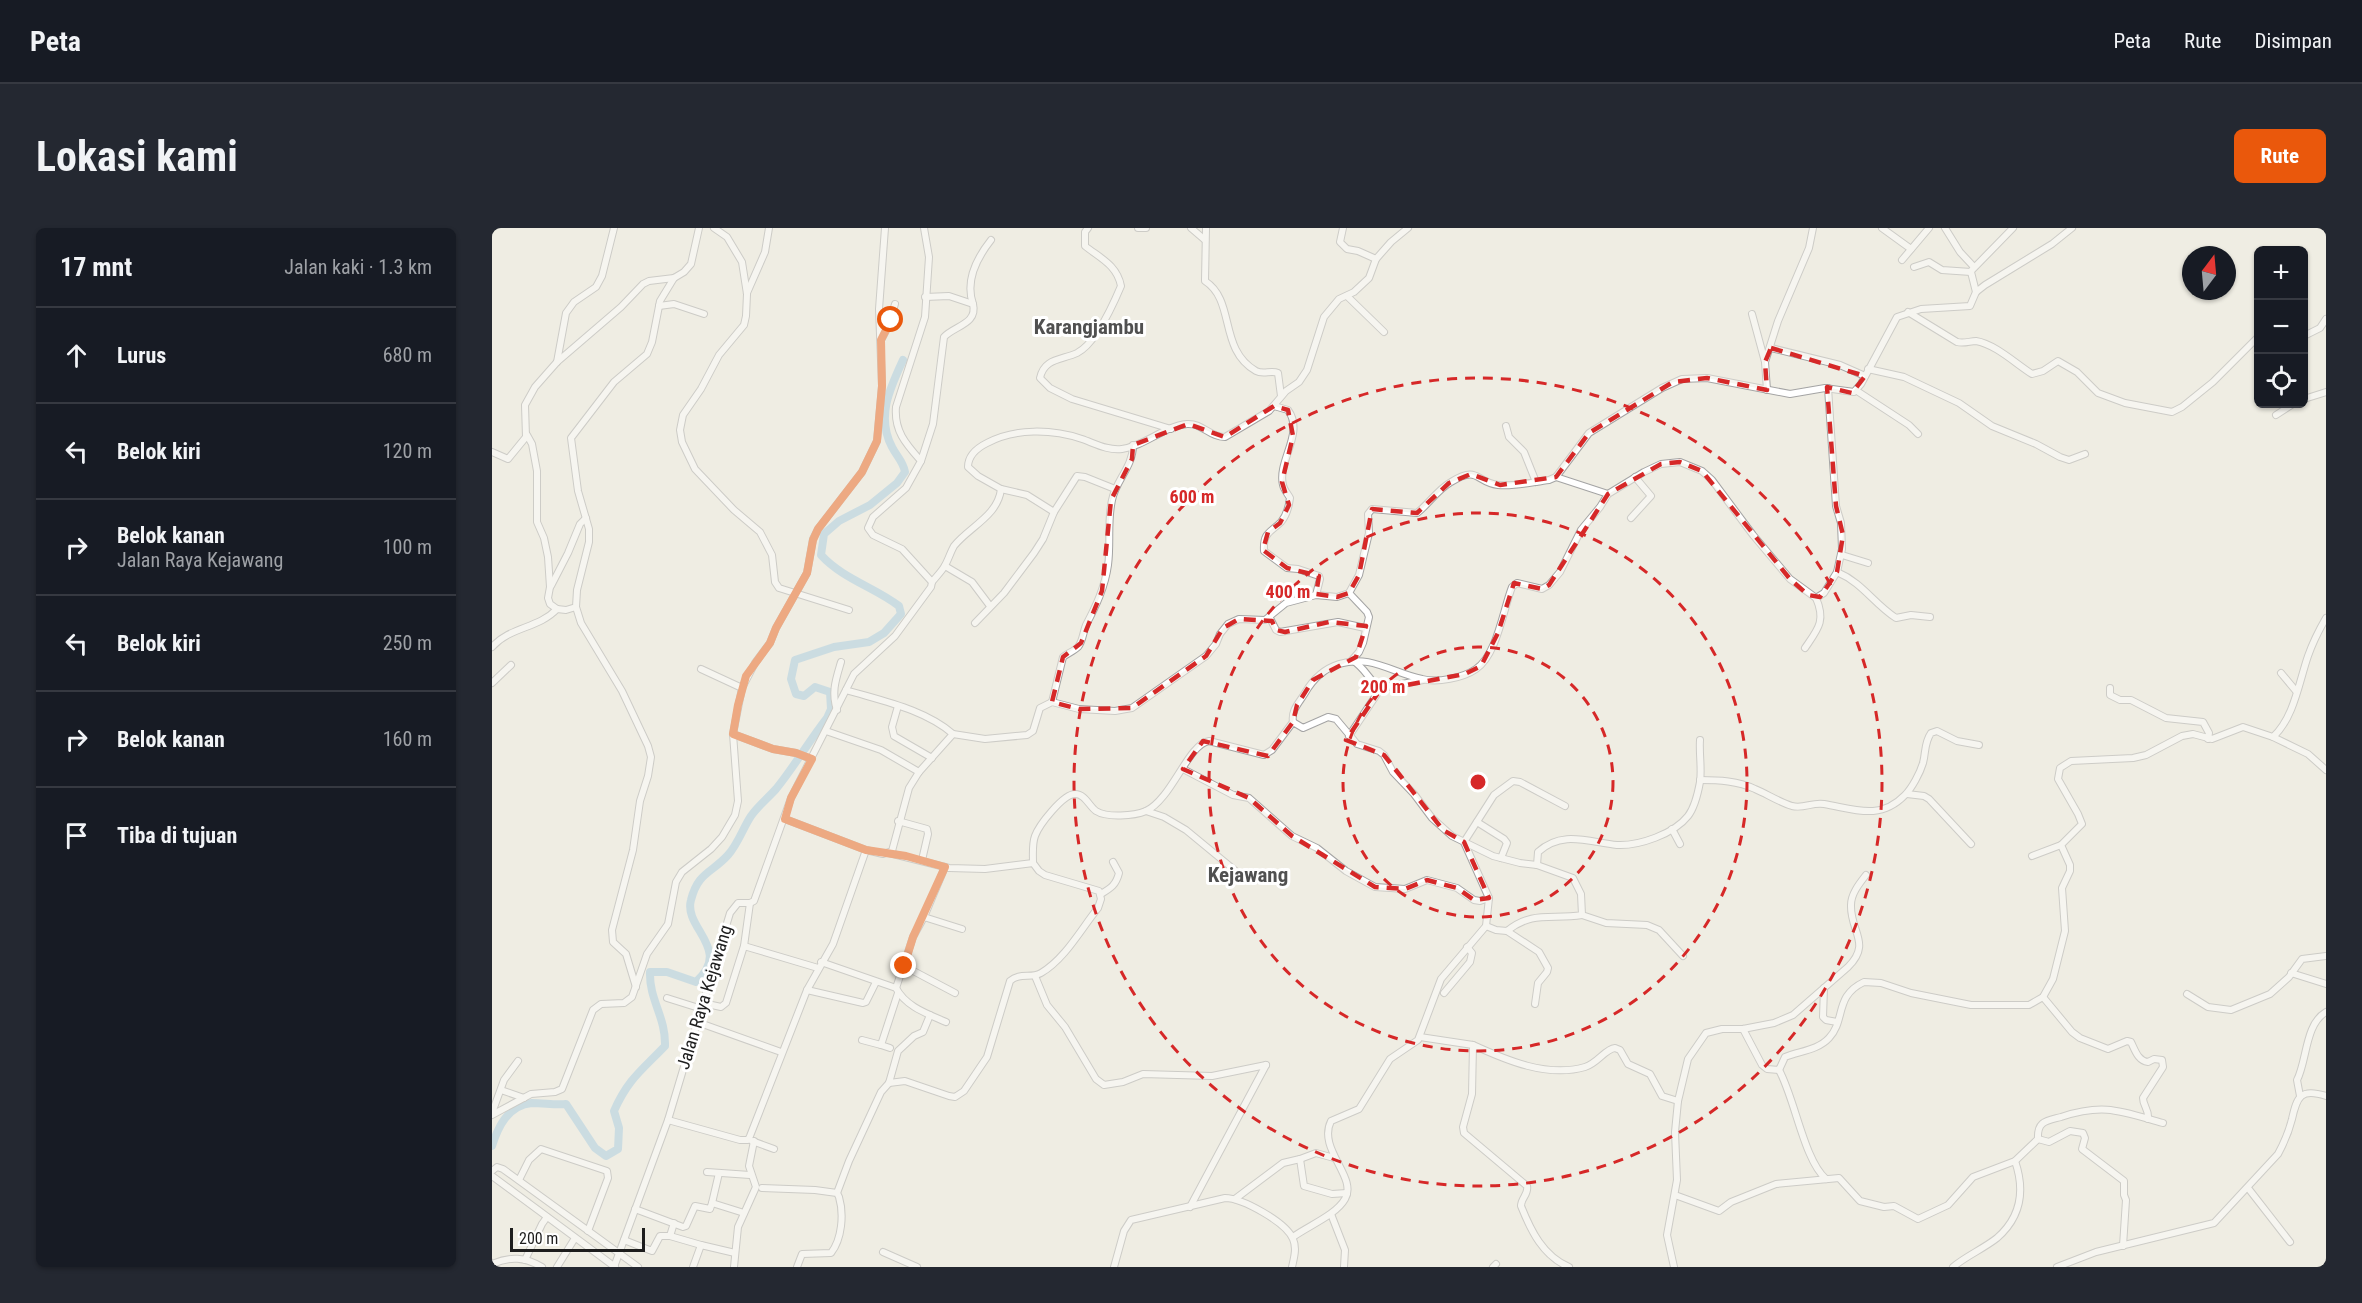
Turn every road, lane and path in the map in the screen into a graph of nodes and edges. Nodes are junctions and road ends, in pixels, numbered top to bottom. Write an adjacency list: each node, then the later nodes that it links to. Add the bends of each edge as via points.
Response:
1 (614, 228): 45 (street, via 599,282 566,313)
2 (699, 228): 27 (street, via 691,264)
3 (714, 228): 28 (street, via 727,237 742,262)
4 (769, 228): 28 (street, via 765,252)
5 (885, 228): 41 (street, via 879,309)
6 (924, 228): 31 (street, via 929,257)
7 (1088, 228): 58 (street, via 1085,246 1117,272 1120,286 1102,324 1085,347 1051,362 1040,378 1072,399)
8 (1138, 228): 9 (street)
9 (1146, 228)
10 (1191, 228): 21 (street)
11 (1206, 228): 21 (street)
12 (1343, 228): 23 (street, via 1340,242 1344,248)
13 (1408, 228): 23 (street)
14 (1813, 228): 43 (street)
15 (1882, 228): 22 (street)
16 (1929, 228): 22 (street)
17 (1945, 228): 26 (street)
18 (2013, 228): 26 (street)
19 (2072, 228): 29 (street)
20 (991, 240): 33 (street, via 970,278)
21 (1205, 240): 52 (street, via 1205,280 1217,292 1234,350 1255,370 1278,373)
22 (1911, 249): 24 (street)
23 (1376, 259): 30 (street, via 1369,278)
24 (1902, 260)
25 (1914, 267): 26 (street, via 1929,262 1942,270)
26 (1972, 269): 29 (street)
27 (674, 278): 34 (street); 45 (street, via 643,284)
28 (747, 294): 81 (street, via 744,324 719,354 683,415 680,430 695,469 760,532 772,555 777,586)
29 (1976, 294): 35 (street, via 1970,306)
30 (1347, 296): 39 (street); 52 (street, via 1334,303 1324,316 1303,376)
31 (925, 297): 33 (street, via 949,296); 64 (street, via 923,324 895,417 905,444)
32 (895, 304): 41 (street)
33 (973, 304): 64 (street, via 970,320 944,337 933,424)
34 (659, 306): 36 (street, via 674,304); 72 (street, via 647,354 614,382 572,438 578,491)
35 (1908, 312): 42 (street, via 1957,342 1974,341 2012,358 2032,374 2058,361 2077,372 2098,393 2169,412 2182,407 2213,382); 46 (street, via 1897,317)
36 (704, 314)
37 (1752, 314): 44 (street)
38 (2326, 319): 40 (street, via 2320,328)
39 (1384, 332)
40 (2308, 334)
41 (881, 340): 81 (street, via 877,441 862,472 818,529 807,573)
42 (2254, 342)
43 (1770, 348): 44 (street); 47 (street, via 1840,365)
44 (1766, 362): 49 (street)
45 (557, 363): 60 (street, via 526,401)
46 (1868, 369): 47 (street); 63 (street, via 1904,377 1992,426 2060,457 2069,460)
47 (1865, 376): 50 (street)
48 (1825, 388): 49 (street, via 1790,394); 50 (street); 74 (street, via 1836,506 1843,531)
49 (1767, 390): 66 (street, via 1707,378 1673,382 1589,433)
50 (1857, 391): 59 (street)
51 (2326, 392): 53 (street)
52 (1281, 396): 54 (street)
53 (2308, 398)
54 (1274, 406): 58 (street, via 1225,437 1211,435 1198,424); 82 (street, via 1288,410 1292,417 1293,436 1282,482 1290,498 1284,517 1265,538 1264,551 1287,568 1319,576)
55 (2287, 408): 56 (street)
56 (2276, 415)
57 (1506, 426): 67 (street, via 1509,437 1524,452)
58 (1171, 429): 61 (street)
59 (1918, 434)
60 (527, 435): 62 (street, via 508,459); 79 (street, via 537,471 537,522 548,557)
61 (1133, 445): 68 (street, via 1114,448 1046,432 1001,436 977,448 968,464 970,470); 69 (street, via 1129,466)
62 (492, 452)
63 (2085, 454)
64 (921, 461): 78 (street, via 906,488 873,517 868,528 873,535 902,549)
65 (1635, 477): 70 (street); 73 (street, via 1652,494); 83 (street, via 1661,464 1680,462 1702,471 1790,579)
66 (1559, 478): 67 (street); 70 (street)
67 (1536, 482): 80 (street, via 1500,486 1471,474 1449,483 1417,513 1372,509 1368,513 1369,533 1359,574)
68 (1001, 489): 71 (street, via 1027,495); 76 (street, Jalan Raya Kejawang, via 996,505 954,546)
69 (1115, 489): 71 (street, via 1077,476); 107 (street, via 1102,591 1081,643 1063,657)
70 (1608, 494): 100 (street, via 1574,539 1560,572 1549,585 1542,589 1517,583 1512,587 1498,633 1480,666 1465,674)
71 (1054, 512): 84 (street, via 1043,539)
72 (586, 518): 79 (street); 85 (street, via 589,542)
73 (1632, 518)
74 (1842, 555): 75 (street); 77 (street)
75 (1868, 563)
76 (945, 566): 78 (street, Jalan Raya Kejawang); 84 (street, via 972,582)
77 (1837, 572): 83 (street, via 1824,593); 88 (street, via 1855,580 1896,618)
78 (932, 582): 105 (street, Jalan Raya Kejawang, via 895,636 858,669)
79 (550, 587): 86 (street, via 549,601)
80 (1349, 593): 82 (street, via 1337,597); 92 (street, via 1367,612)
81 (795, 595): 87 (street); 102 (street)
82 (1316, 595): 89 (street, via 1286,603)
83 (1815, 598): 94 (street, via 1820,621)
84 (990, 606): 91 (street)
85 (576, 608): 86 (street); 165 (street, via 614,676 651,757 612,930 613,942 626,954)
86 (557, 609): 93 (street, via 538,623 504,634)
87 (849, 610)
88 (1930, 617)
89 (1270, 618): 92 (street, via 1280,632 1338,622); 107 (street, via 1239,619 1228,624 1206,656 1132,708 1079,709)
90 (2326, 618): 106 (street)
91 (975, 623)
92 (1365, 628): 95 (street, via 1363,643)
93 (492, 646)
94 (1805, 648)
95 (1352, 660): 100 (street); 103 (street); 110 (street, via 1333,666 1313,680 1297,705)
96 (841, 662): 109 (street, via 833,693)
97 (511, 665): 101 (street)
98 (701, 669): 102 (street)
99 (2281, 673): 106 (street)
100 (1424, 680): 103 (street)
101 (492, 683)
102 (742, 688): 112 (street)
103 (1381, 688): 114 (street)
104 (2110, 688): 116 (street, via 2110,695 2115,698 2131,700 2166,718 2203,722)
105 (846, 690): 108 (street); 109 (street, Jalan Raya Kejawang)
106 (2296, 692): 115 (street, via 2286,719)
107 (1052, 702): 113 (street, via 1040,708 1028,735 985,739)
108 (898, 706): 113 (street, via 927,717); 119 (street, via 892,727 894,736)
109 (837, 710): 111 (street, Jalan Raya Kejawang)
110 (1293, 722): 114 (street, via 1304,728 1332,718); 121 (street, via 1267,755 1203,741)
111 (826, 731): 120 (street, Jalan Raya Kejawang); 123 (street, via 881,750)
112 (733, 734): 120 (street); 165 (street, via 738,801 735,815 717,843 682,872 676,882 668,924 647,954)
113 (953, 734): 119 (street)
114 (1349, 736): 132 (street, via 1357,744 1384,755 1393,772 1437,824)
115 (2273, 737): 116 (street, via 2243,727); 122 (street, via 2308,754)
116 (2208, 739): 135 (street, via 2187,735 2146,755 2064,764 2058,779 2082,824)
117 (1700, 740): 124 (street)
118 (1979, 745): 125 (street, via 1957,741 1937,731 1931,733 1923,763)
119 (932, 758): 123 (street)
120 (812, 759): 128 (street, Jalan Raya Kejawang, via 791,798)
121 (1183, 770): 127 (street); 148 (street, via 1233,795 1249,798 1292,836 1375,886 1405,889 1427,880 1457,888 1474,900)
122 (2326, 770)
123 (919, 772): 129 (street, via 909,788)
124 (1700, 780): 125 (street, via 1751,787 1794,807 1812,803 1870,813 1894,806); 131 (street, via 1692,809)
125 (1907, 794): 133 (street, via 1924,796)
126 (1565, 806): 130 (street, via 1513,782 1494,795)
127 (1146, 811): 142 (street, via 1105,814 1095,810 1081,795 1068,796 1039,827 1033,843); 146 (street, via 1186,830 1243,877)
128 (785, 819): 136 (street); 149 (street, Jalan Raya Kejawang)
129 (898, 822): 137 (street); 140 (street, via 927,829)
130 (1477, 822): 132 (street); 139 (street, via 1507,843)
131 (1671, 829): 134 (street); 143 (street, via 1650,839 1620,845 1582,838 1562,840 1538,852)
132 (1464, 843): 139 (street); 148 (street)
133 (1971, 843)
134 (1680, 844)
135 (2061, 845): 138 (street); 172 (street, via 2070,866 2062,888 2065,931 2053,979)
136 (866, 850): 137 (street); 159 (street, via 833,944)
137 (889, 853): 140 (street)
138 (2032, 856)
139 (1501, 858): 143 (street)
140 (922, 861): 144 (street)
141 (1113, 862): 147 (street, via 1119,873 1117,882)
142 (1033, 863): 144 (street, via 985,869); 147 (street, via 1039,872)
143 (1537, 865): 150 (street, via 1573,878 1581,894)
144 (945, 867): 151 (street)
145 (1866, 875): 166 (street, via 1850,907 1860,951)
146 (1267, 880)
147 (1101, 894): 162 (street, via 1098,908 1058,960)
148 (1489, 898): 152 (street)
149 (750, 903): 155 (street); 175 (street, Jalan Raya Kejawang, via 738,903 730,913)
150 (1582, 915): 154 (street, via 1528,918); 157 (street, via 1606,923 1647,925 1659,930)
151 (924, 917): 153 (street); 160 (street)
152 (1486, 926): 154 (street); 156 (street)
153 (962, 929)
154 (1507, 931): 174 (street, via 1539,952 1548,968 1538,983)
155 (744, 946): 159 (street); 175 (street, via 725,1005)
156 (1467, 947): 170 (street, via 1472,953 1470,962); 182 (street, via 1441,979)
157 (1683, 956)
158 (2326, 956): 161 (street, via 2302,958)
159 (819, 965): 163 (street); 167 (street)
160 (904, 966): 168 (street); 169 (street)
161 (2291, 973): 164 (street); 171 (street, via 2270,994 2231,1010 2208,1007)
162 (1035, 976): 190 (street, via 1019,975 1010,981 987,1057 959,1095 949,1096 905,1081); 221 (street, via 1047,1005 1096,1079 1104,1085 1143,1074 1212,1076 1266,1065)
163 (876, 982): 167 (street, via 863,1004); 168 (street)
164 (2326, 984)
165 (636, 988): 194 (street, via 624,1003 601,1004 593,1010 562,1089)
166 (1824, 988): 180 (street, via 1823,1017); 181 (street, via 1793,1015)
167 (807, 990): 187 (street)
168 (897, 991): 177 (street); 184 (street)
169 (955, 993)
170 (1444, 993)
171 (2187, 994)
172 (2043, 997): 180 (street, via 2029,1005 1971,1005 1871,981 1860,984 1847,997); 197 (street, via 2080,1038 2108,1049 2131,1042 2143,1062 2162,1060 2163,1066 2144,1098)
173 (667, 998): 175 (street)
174 (1535, 1004)
175 (703, 1006): 178 (street, Jalan Raya Kejawang)
176 (2326, 1012): 192 (street, via 2317,1018 2307,1046 2297,1080)
177 (930, 1015): 179 (street); 190 (street, via 923,1032 898,1051)
178 (697, 1022): 187 (street); 198 (street, Jalan Raya Kejawang)
179 (946, 1022)
180 (1837, 1022): 189 (street, via 1828,1040 1785,1057)
181 (1743, 1029): 189 (street, via 1762,1065); 195 (street, via 1706,1033 1688,1059)
182 (1420, 1037): 185 (street); 203 (street, via 1390,1059 1359,1109 1331,1121 1327,1134)
183 (862, 1040): 184 (street)
184 (881, 1045): 186 (street)
185 (1473, 1045): 195 (street, via 1521,1065 1560,1071 1592,1065 1615,1048 1628,1064 1650,1074 1662,1096); 251 (street, via 1472,1094 1463,1131 1527,1186 1521,1206 1532,1231 1551,1257)
186 (890, 1048)
187 (781, 1052): 201 (street)
188 (518, 1061): 191 (street)
189 (1779, 1070): 211 (street, via 1812,1158)
190 (890, 1083): 215 (street, via 881,1092)
191 (501, 1090): 194 (street); 196 (street)
192 (2300, 1096): 193 (street, via 2308,1092); 214 (street, via 2281,1149)
193 (2326, 1096)
194 (524, 1098): 196 (street)
195 (1678, 1101): 217 (street)
196 (492, 1114)
197 (2148, 1119): 199 (street); 200 (street, via 2105,1108 2083,1110 2043,1122)
198 (668, 1120): 201 (street); 222 (street, Jalan Raya Kejawang)
199 (2163, 1123)
200 (2038, 1139): 205 (street); 234 (street, via 2049,1142 2065,1132 2080,1132 2085,1135 2082,1149 2124,1181)
201 (751, 1140): 202 (street); 209 (street)
202 (774, 1149)
203 (1334, 1158): 204 (street, via 1316,1153); 216 (street, via 1347,1184)
204 (1300, 1159): 216 (street, via 1304,1186 1332,1194); 218 (street, via 1283,1163)
205 (2015, 1161): 211 (street, via 1973,1177 1948,1205 1918,1219 1894,1206 1860,1201 1839,1178); 253 (street, via 2022,1193 2012,1217 1996,1239)
206 (492, 1171): 212 (street, via 500,1167)
207 (707, 1172): 208 (street)
208 (719, 1173): 209 (street); 219 (street)
209 (750, 1175): 223 (street, via 756,1187)
210 (492, 1176): 225 (street)
211 (1826, 1179): 217 (street, via 1776,1184 1719,1211)
212 (519, 1180): 220 (street); 227 (street, via 529,1160 541,1149 607,1171 608,1178)
213 (762, 1188): 215 (street)
214 (2248, 1188): 232 (street); 234 (street, via 2208,1226)
215 (837, 1193): 246 (street, via 841,1213 835,1247 827,1253 801,1254)
216 (1347, 1193): 224 (street)
217 (1675, 1195): 252 (street, via 1667,1235)
218 (1234, 1199): 221 (street); 229 (street, via 1269,1217)
219 (712, 1203): 223 (street); 226 (street, via 710,1209 694,1206 685,1226)
220 (553, 1207): 225 (street); 227 (street)
221 (1190, 1207): 248 (street, via 1131,1220)
222 (634, 1209): 226 (street); 231 (street, Jalan Raya Kejawang)
223 (744, 1213): 236 (street)
224 (1331, 1214): 229 (street); 250 (street, via 1345,1250)
225 (547, 1216): 230 (street); 238 (street)
226 (674, 1223): 228 (street)
227 (588, 1231): 237 (street)
228 (670, 1236): 231 (street, via 660,1236 652,1251); 233 (street)
229 (1293, 1237): 249 (street)
230 (575, 1238): 240 (street); 242 (street)
231 (624, 1240): 237 (street, Jalan Raya Kejawang)
232 (2290, 1242)
233 (701, 1245): 236 (street); 244 (street)
234 (2123, 1246): 254 (street)
235 (883, 1252): 247 (street)
236 (735, 1253): 245 (street)
237 (619, 1254): 240 (street, Jalan Raya Kejawang); 243 (street)
238 (525, 1260): 239 (street, via 508,1258); 241 (street)
239 (492, 1264)
240 (614, 1266)
241 (542, 1267)
242 (557, 1267)
243 (638, 1267)
244 (693, 1267)
245 (734, 1267)
246 (797, 1267)
247 (917, 1267)
248 (1114, 1267)
249 (1292, 1267)
250 (1344, 1267)
251 (1569, 1267)
252 (1674, 1267)
253 (1953, 1267)
254 (2057, 1267)

